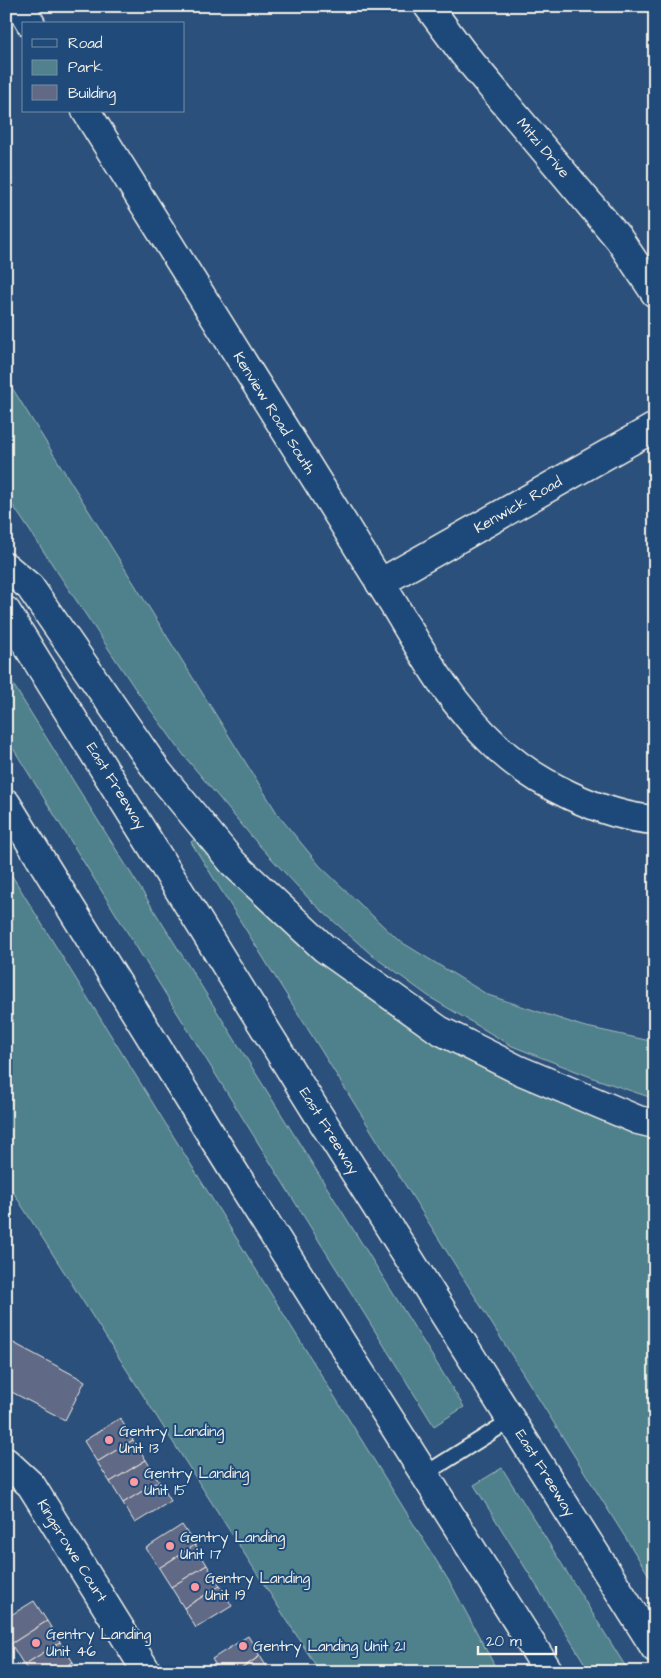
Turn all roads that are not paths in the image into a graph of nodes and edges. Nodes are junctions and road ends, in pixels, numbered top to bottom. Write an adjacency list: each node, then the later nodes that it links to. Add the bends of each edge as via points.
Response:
1 (20, 6): 3 (main road)
2 (428, 6): 5 (main road, Mitzi Drive, via 463,53 619,239)
3 (30, 22)
4 (87, 112): 8 (main road, Kenview Road South)
5 (655, 293)
6 (655, 427): 8 (main road, Kenwick Road)
7 (6, 567): 12 (main road, via 30,587 158,772 233,863 324,948 439,1030 520,1070 638,1120)
8 (380, 583): 11 (main road, Kenview Road South, via 436,676 464,714 497,748 533,777 581,800 633,818)
9 (6, 611): 13 (main road, East Freeway)
10 (6, 803): 15 (main road)
11 (655, 820)
12 (655, 1124)
13 (511, 1420): 15 (lane); 16 (main road, East Freeway)
14 (6, 1462): 17 (main road, Kingsrowe Court, via 31,1485)
15 (425, 1474): 18 (main road)
16 (655, 1648)
17 (147, 1672)
18 (549, 1672)

